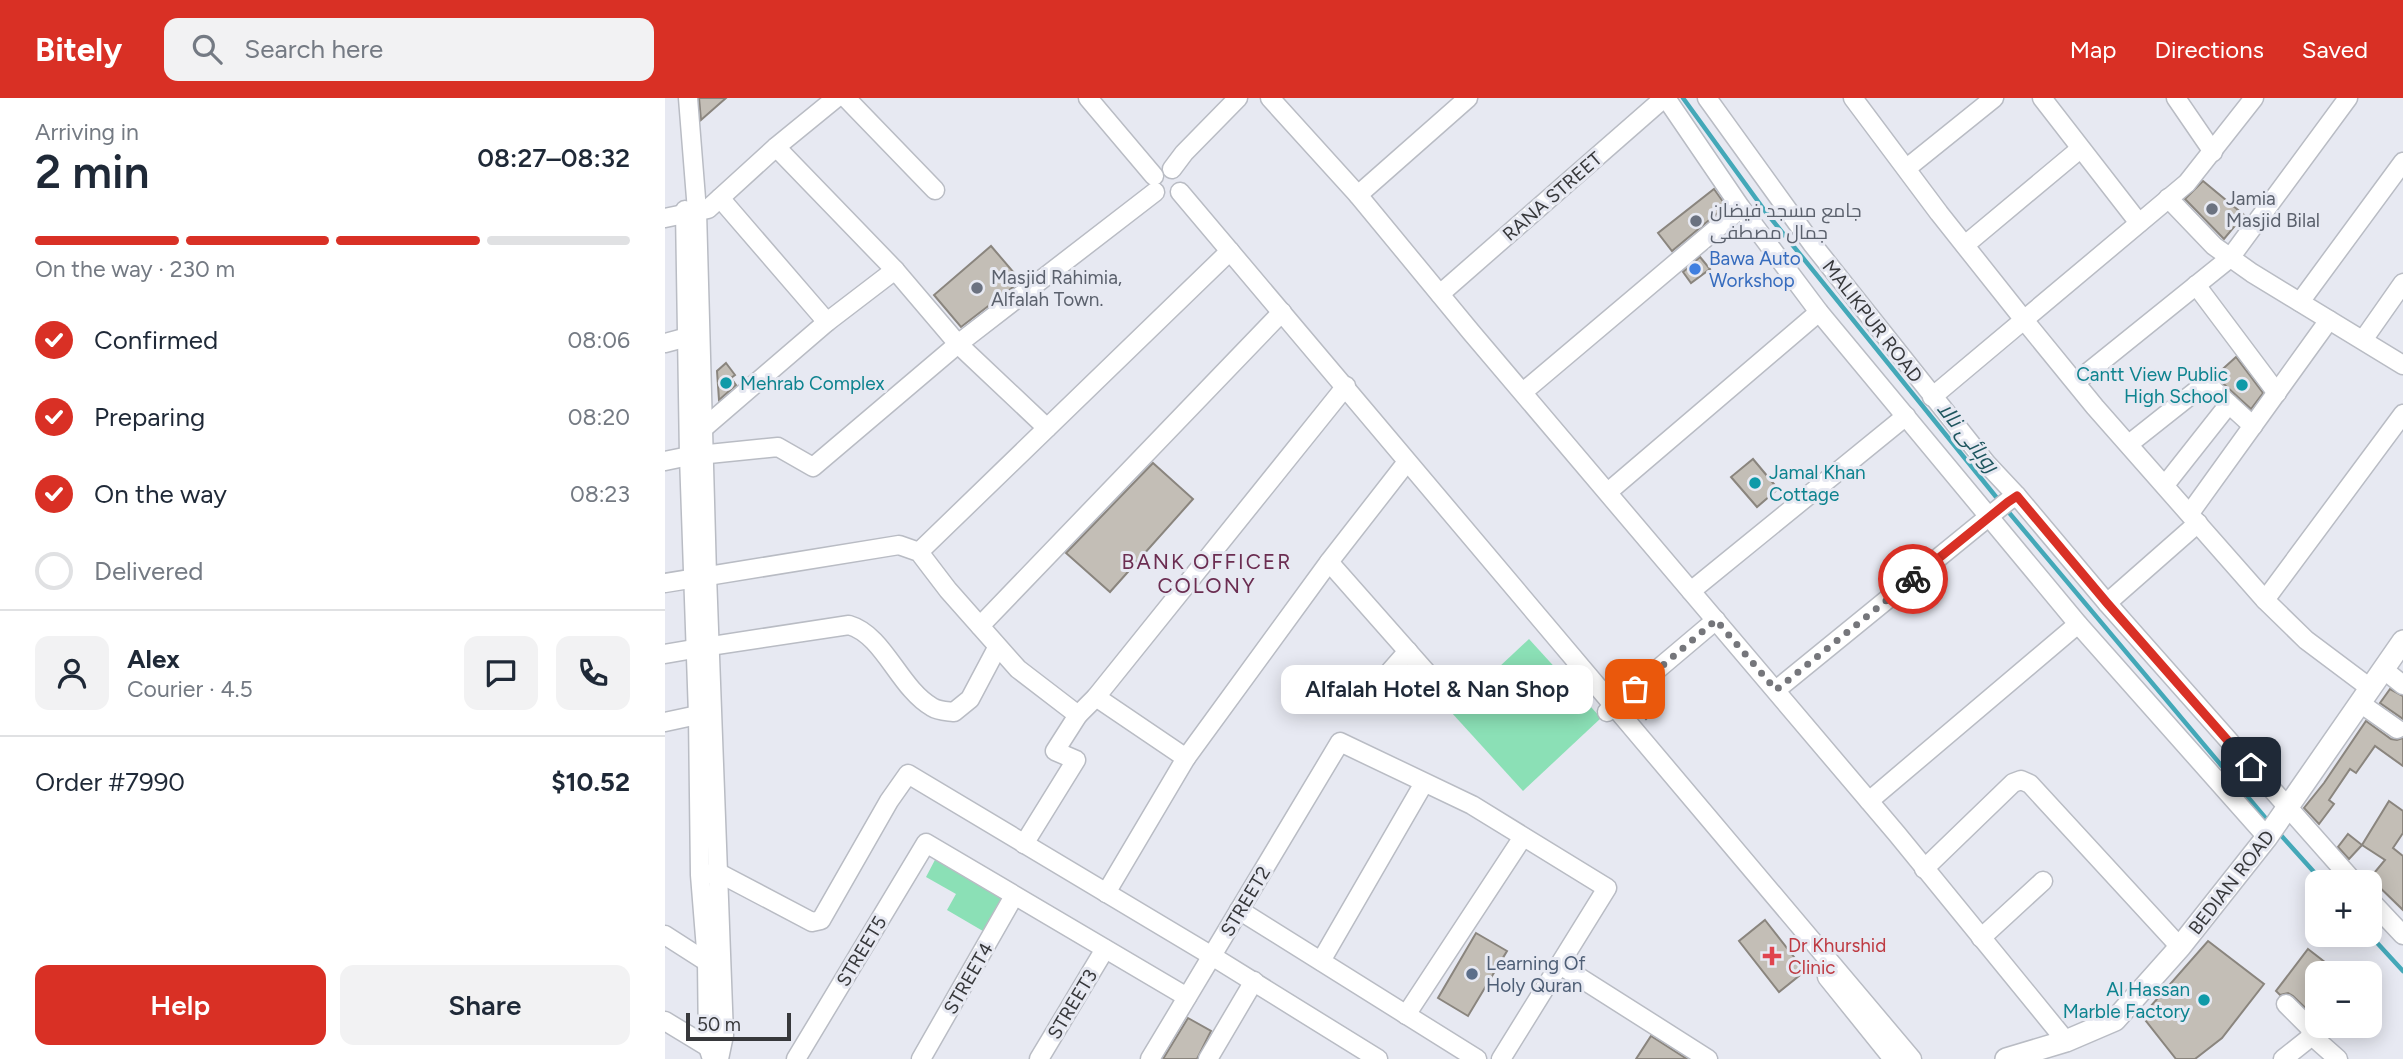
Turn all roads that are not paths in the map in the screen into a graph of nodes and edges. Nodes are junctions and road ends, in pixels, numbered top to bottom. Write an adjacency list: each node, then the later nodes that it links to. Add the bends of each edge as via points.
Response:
1 (676, 98): 30 (street)
2 (688, 98): 30 (street)
3 (836, 98): 18 (street)
4 (846, 98): 24 (street)
5 (1088, 98): 23 (street)
6 (1102, 98): 23 (street)
7 (1238, 98): 23 (street)
8 (1270, 98): 26 (street)
9 (1468, 98): 26 (street)
10 (1665, 98): 29 (street); 39 (street, RANA STREET)
11 (1706, 98): 55 (street, MALIKPUR ROAD)
12 (1853, 98): 22 (street)
13 (1994, 98): 22 (street)
14 (2042, 98): 19 (street)
15 (2176, 98): 20 (street)
16 (2254, 98): 20 (street)
17 (2348, 98): 35 (street)
18 (776, 147): 27 (street); 36 (street)
19 (2080, 149): 32 (street); 33 (street)
20 (2213, 152): 28 (street)
21 (2403, 162): 40 (street)
22 (1907, 168): 33 (street)
23 (1161, 177): 25 (street, via 1164,198); 25 (street, via 1182,178); 49 (street)
24 (935, 190)
25 (1177, 194): 34 (street)
26 (1358, 195): 39 (street)
27 (720, 198): 30 (street, via 708,209); 45 (street)
28 (2168, 198): 32 (street); 35 (street)
29 (1741, 208): 41 (street); 53 (street)
30 (692, 212): 31 (street); 46 (street)
31 (665, 218)
32 (2139, 222): 43 (street)
33 (1965, 245): 43 (street)
34 (1227, 254): 42 (street); 61 (street)
35 (2230, 258): 38 (street); 40 (street)
36 (895, 271): 45 (street); 49 (street)
37 (2403, 284): 47 (street)
38 (2196, 285): 51 (street); 54 (street)
39 (1440, 294): 53 (street)
40 (2300, 302): 44 (street)
41 (1819, 312): 58 (street); 67 (street)
42 (1278, 315): 52 (street); 79 (street)
43 (2024, 320): 51 (street); 55 (street)
44 (2329, 320): 47 (street); 54 (street)
45 (827, 322): 60 (street)
46 (694, 335): 48 (street); 60 (street); 63 (street)
47 (2363, 340): 50 (street)
48 (665, 343)
49 (958, 344): 61 (street); 63 (street, via 813,467 778,447)
50 (2403, 365)
51 (2076, 382): 62 (street)
52 (1343, 390): 65 (street); 89 (street); 92 (street)
53 (1523, 392): 67 (street)
54 (2277, 393): 59 (street)
55 (1932, 397): 68 (street, MALIKPUR ROAD, via 1987,464)
56 (2229, 404): 59 (street); 62 (street, via 2206,383); 66 (street)
57 (2403, 414): 75 (street)
58 (1906, 416): 68 (street); 74 (street)
59 (2253, 426): 69 (street)
60 (705, 427): 63 (street)
61 (1047, 428): 70 (street)
62 (2129, 444): 66 (street)
63 (696, 455): 64 (street); 72 (street)
64 (665, 461)
65 (1403, 467): 71 (street); 92 (street)
66 (2165, 485): 69 (street)
67 (1608, 492): 74 (street)
68 (2003, 506): 76 (street, MALIKPUR ROAD); 78 (street); 87 (street)
69 (2194, 518): 75 (street); 76 (street)
70 (919, 552): 72 (street, via 899,545); 79 (street)
71 (1329, 562): 83 (street); 97 (street)
72 (700, 576): 73 (street); 81 (street)
73 (665, 583)
74 (1691, 591): 77 (street)
75 (2265, 600): 88 (street)
76 (2107, 603): 100 (street, MALIKPUR ROAD)
77 (1716, 620): 87 (street); 92 (street)
78 (2078, 624): 99 (street); 100 (street)
79 (980, 626): 82 (street)
80 (2403, 641): 85 (main road, BEDIAN ROAD)
81 (703, 647): 82 (street, via 849,625 870,638 907,686 933,708 954,712 970,699); 84 (street); 93 (street)
82 (997, 648): 94 (street)
83 (1408, 651): 90 (street); 91 (street)
84 (665, 654)
85 (2383, 669): 86 (street); 88 (main road, BEDIAN ROAD)
86 (2403, 685)
87 (1776, 690): 99 (street)
88 (2365, 695): 96 (street); 100 (main road, BEDIAN ROAD)
89 (1096, 697): 94 (street); 97 (street)
90 (1450, 699)
91 (1365, 700)
92 (1611, 709): 123 (street)
93 (706, 713): 95 (street); 105 (street)
94 (1078, 715): 102 (street, via 1055,751 1076,760)
95 (665, 722)
96 (2396, 729)
97 (1186, 758): 107 (street)
98 (1425, 783): 101 (street); 109 (street, STREET2, via 1340,742); 117 (street)
99 (1869, 800): 103 (street)
100 (2277, 823): 104 (street, MALIKPUR ROAD); 114 (main road, BEDIAN ROAD)
101 (1523, 836): 119 (street, via 1607,888); 124 (street)
102 (1024, 844): 105 (street, via 908,774 821,920 812,922); 107 (street)
103 (1924, 869): 113 (street); 114 (street, via 2021,780 2030,784)
104 (2338, 870)
105 (708, 874): 118 (street)
106 (2043, 881): 113 (street)
107 (1106, 892): 116 (street)
108 (1014, 896): 115 (street); 132 (street, STREET5, via 926,843); 133 (street, STREET4)
109 (1239, 910): 116 (street, STREET2); 117 (street)
110 (2382, 913): 112 (street)
111 (665, 935): 118 (street)
112 (2403, 935)
113 (1981, 938): 129 (street)
114 (2180, 947): 129 (main road, BEDIAN ROAD, via 2115,1020)
115 (1105, 949): 121 (street); 134 (street, STREET3)
116 (1212, 956): 120 (street); 121 (street, STREET2)
117 (1321, 961): 124 (street)
118 (714, 962): 130 (street)
119 (1559, 965): 139 (street); 140 (street)
120 (1254, 981): 136 (street); 137 (street)
121 (1187, 997): 135 (street, STREET2)
122 (2285, 1004): 126 (street)
123 (1863, 1012): 141 (street); 142 (street)
124 (1406, 1015): 138 (street)
125 (665, 1021): 130 (street)
126 (2305, 1023)
127 (2308, 1038): 144 (street)
128 (2315, 1038): 145 (street)
129 (2066, 1041): 131 (main road, BEDIAN ROAD)
130 (713, 1055)
131 (2033, 1055): 143 (main road, BEDIAN ROAD)
132 (796, 1059)
133 (921, 1059)
134 (1039, 1059)
135 (1150, 1059)
136 (1208, 1059)
137 (1378, 1059)
138 (1476, 1059)
139 (1501, 1059)
140 (1708, 1059)
141 (1893, 1059)
142 (1912, 1059)
143 (2006, 1059)
144 (2283, 1059)
145 (2338, 1059)

